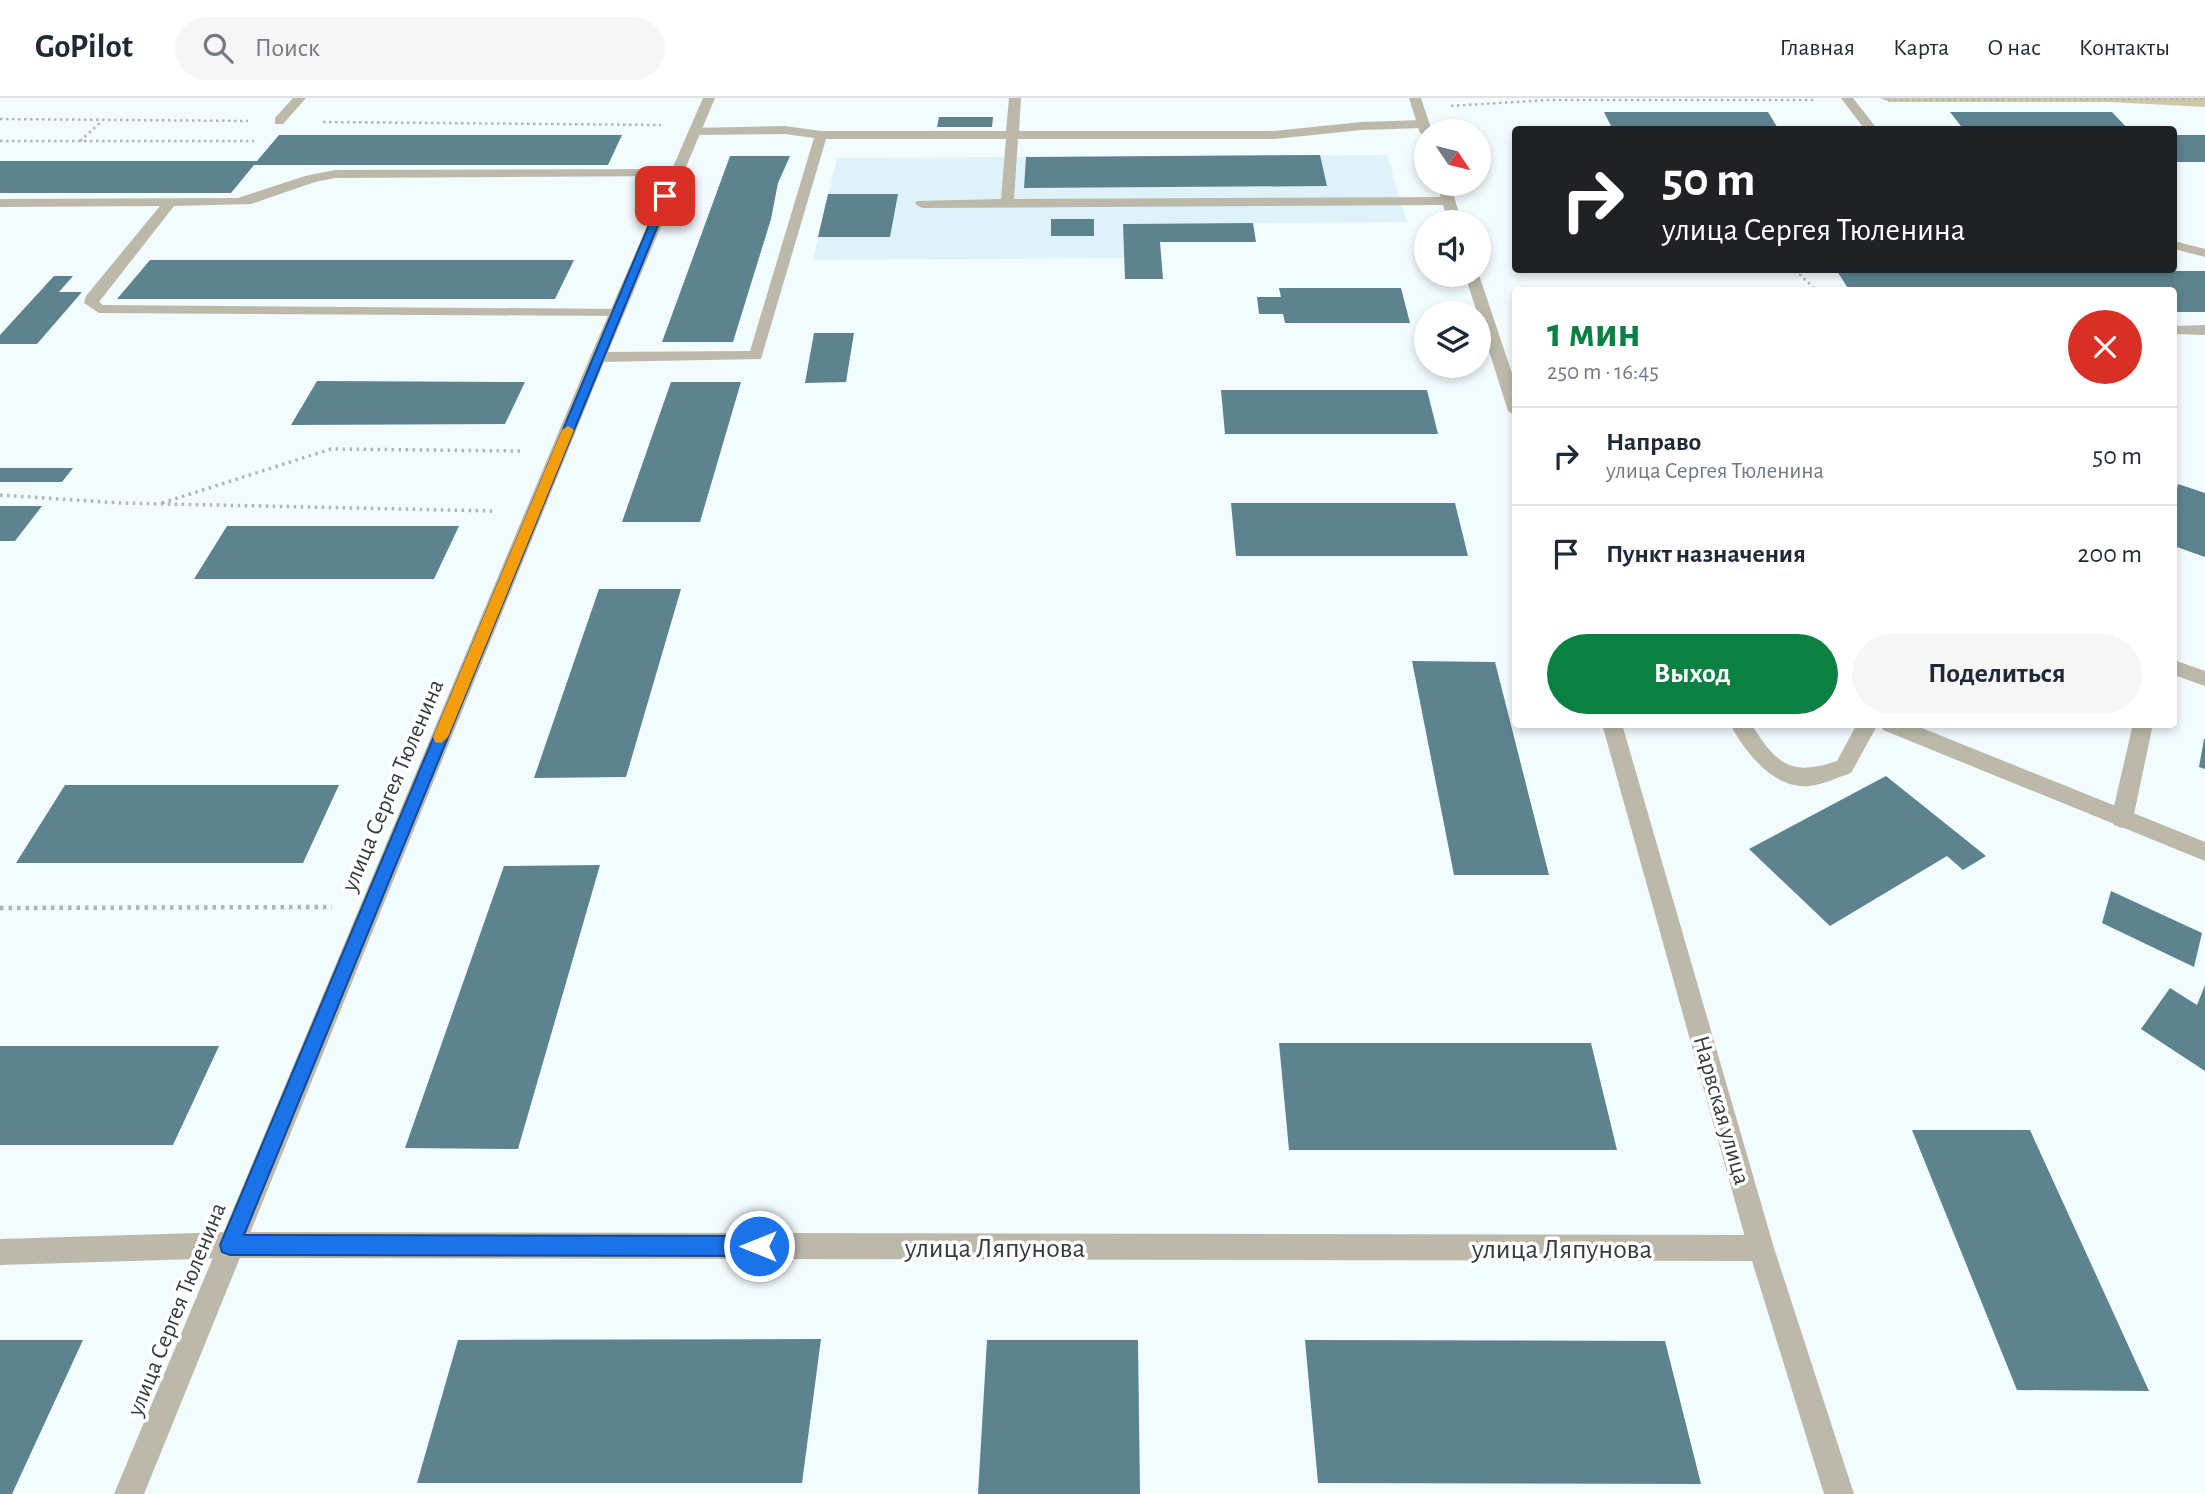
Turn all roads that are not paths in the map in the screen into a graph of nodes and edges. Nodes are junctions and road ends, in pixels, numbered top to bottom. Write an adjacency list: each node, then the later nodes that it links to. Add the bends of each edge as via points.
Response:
1 (300, 98): 7 (street)
2 (709, 98): 10 (street, улица Сергея Тюленина)
3 (1015, 98): 12 (street)
4 (1415, 98): 6 (street)
5 (1847, 98): 8 (street)
6 (1422, 119)
7 (279, 121)
8 (1869, 126)
9 (1414, 128): 12 (street, via 1361,126 1274,135)
10 (695, 131): 11 (street, via 785,130); 13 (street, улица Сергея Тюленина)
11 (821, 135): 12 (street); 27 (street, via 756,356)
12 (1012, 135): 19 (street)
13 (675, 173): 17 (street, via 316,175 257,200); 24 (street, улица Сергея Тюленина)
14 (1447, 196): 15 (street)
15 (1449, 201): 19 (street); 20 (street)
16 (0, 203): 17 (street)
17 (170, 203): 24 (street, via 93,296 91,303 99,309)
18 (922, 204): 19 (street)
19 (1007, 204)
20 (1452, 210)
21 (2177, 246): 22 (street)
22 (2205, 253)
23 (1476, 287): 28 (street)
24 (617, 312): 27 (street, улица Сергея Тюленина)
25 (2177, 330): 26 (street)
26 (2205, 330)
27 (598, 357): 38 (street, улица Сергея Тюленина)
28 (1512, 386)
29 (2177, 668): 30 (street)
30 (2205, 679)
31 (1613, 728): 39 (street, Нарвская улица)
32 (1742, 728): 33 (street, via 1752,745 1777,768 1806,778 1844,766)
33 (1866, 728)
34 (1900, 728): 36 (street)
35 (2142, 728): 36 (street)
36 (2122, 819): 37 (street)
37 (2205, 852)
38 (230, 1245): 39 (street, улица Ляпунова); 40 (street, улица Ляпунова); 41 (street, улица Сергея Тюленина)
39 (1761, 1248): 42 (street, Нарвская улица)
40 (0, 1252)
41 (129, 1494)
42 (1839, 1494)

